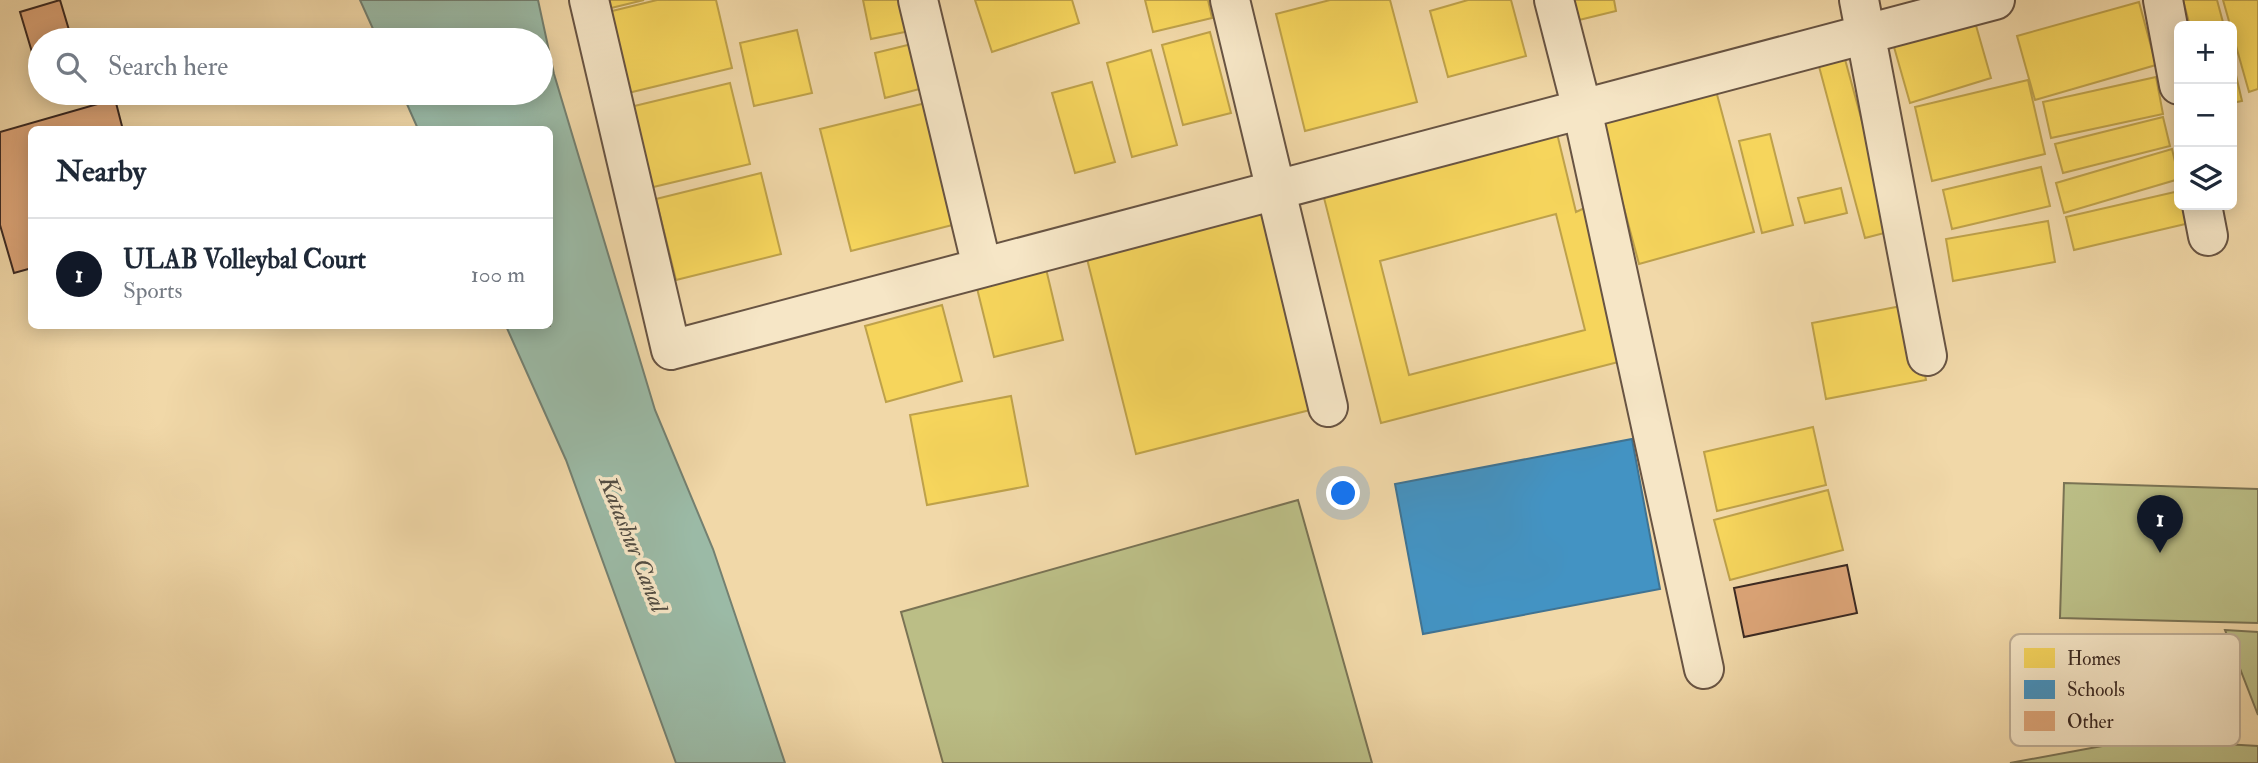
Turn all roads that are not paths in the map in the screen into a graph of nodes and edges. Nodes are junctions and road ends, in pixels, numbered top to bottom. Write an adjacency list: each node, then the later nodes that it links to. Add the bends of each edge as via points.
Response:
1 (589, 0): 11 (street, via 671,349)
2 (918, 0): 11 (street)
3 (1230, 0): 10 (street)
4 (1554, 0): 9 (street)
5 (1995, 0): 7 (street)
6 (2163, 0): 8 (street)
7 (1863, 17): 9 (street); 12 (street)
8 (2179, 84)
9 (1582, 109): 10 (street); 14 (street)
10 (1275, 190): 11 (street); 13 (street)
11 (982, 267)
12 (1927, 356)
13 (1328, 407)
14 (1704, 669)

